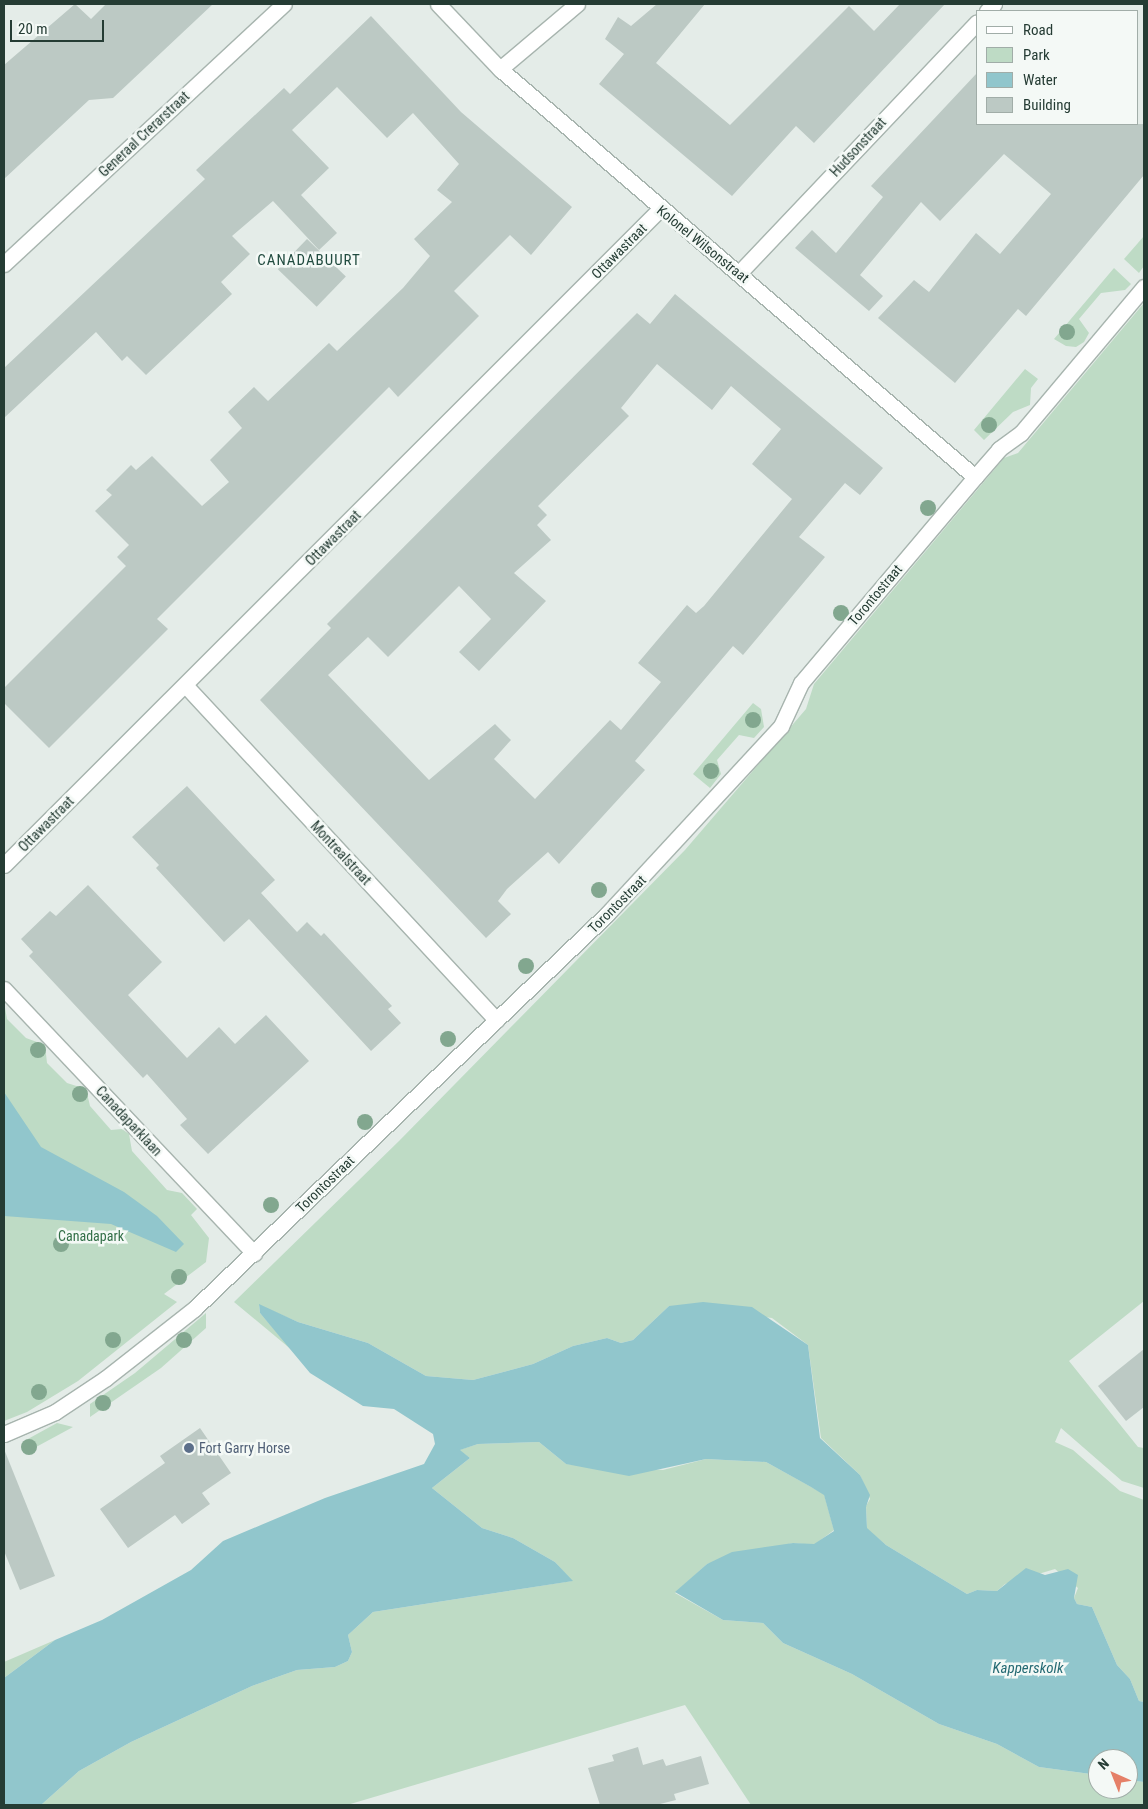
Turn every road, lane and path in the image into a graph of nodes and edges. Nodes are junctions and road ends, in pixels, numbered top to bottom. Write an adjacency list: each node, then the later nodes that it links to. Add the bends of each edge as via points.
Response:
1 (284, 4): 7 (street, Generaal Crerarstraat)
2 (438, 4): 5 (street, Kolonel Wilsonstraat)
3 (578, 4): 5 (street)
4 (976, 23): 8 (street, Hudsonstraat)
5 (500, 69): 6 (street, Kolonel Wilsonstraat)
6 (660, 209): 8 (street, Kolonel Wilsonstraat); 11 (street, Ottawastraat)
7 (4, 264)
8 (740, 272): 10 (street, Kolonel Wilsonstraat)
9 (1144, 287): 10 (street, Torontostraat, via 1021,433 999,449)
10 (975, 476): 14 (street, Torontostraat, via 801,683 781,726 607,914)
11 (186, 686): 12 (street, Ottawastraat); 14 (street, Montrealstraat)
12 (4, 865)
13 (4, 989): 15 (street, Canadaparklaan)
14 (496, 1020): 15 (street, Torontostraat)
15 (254, 1253): 16 (street, Torontostraat, via 194,1309 106,1378 55,1412)
16 (4, 1434)

